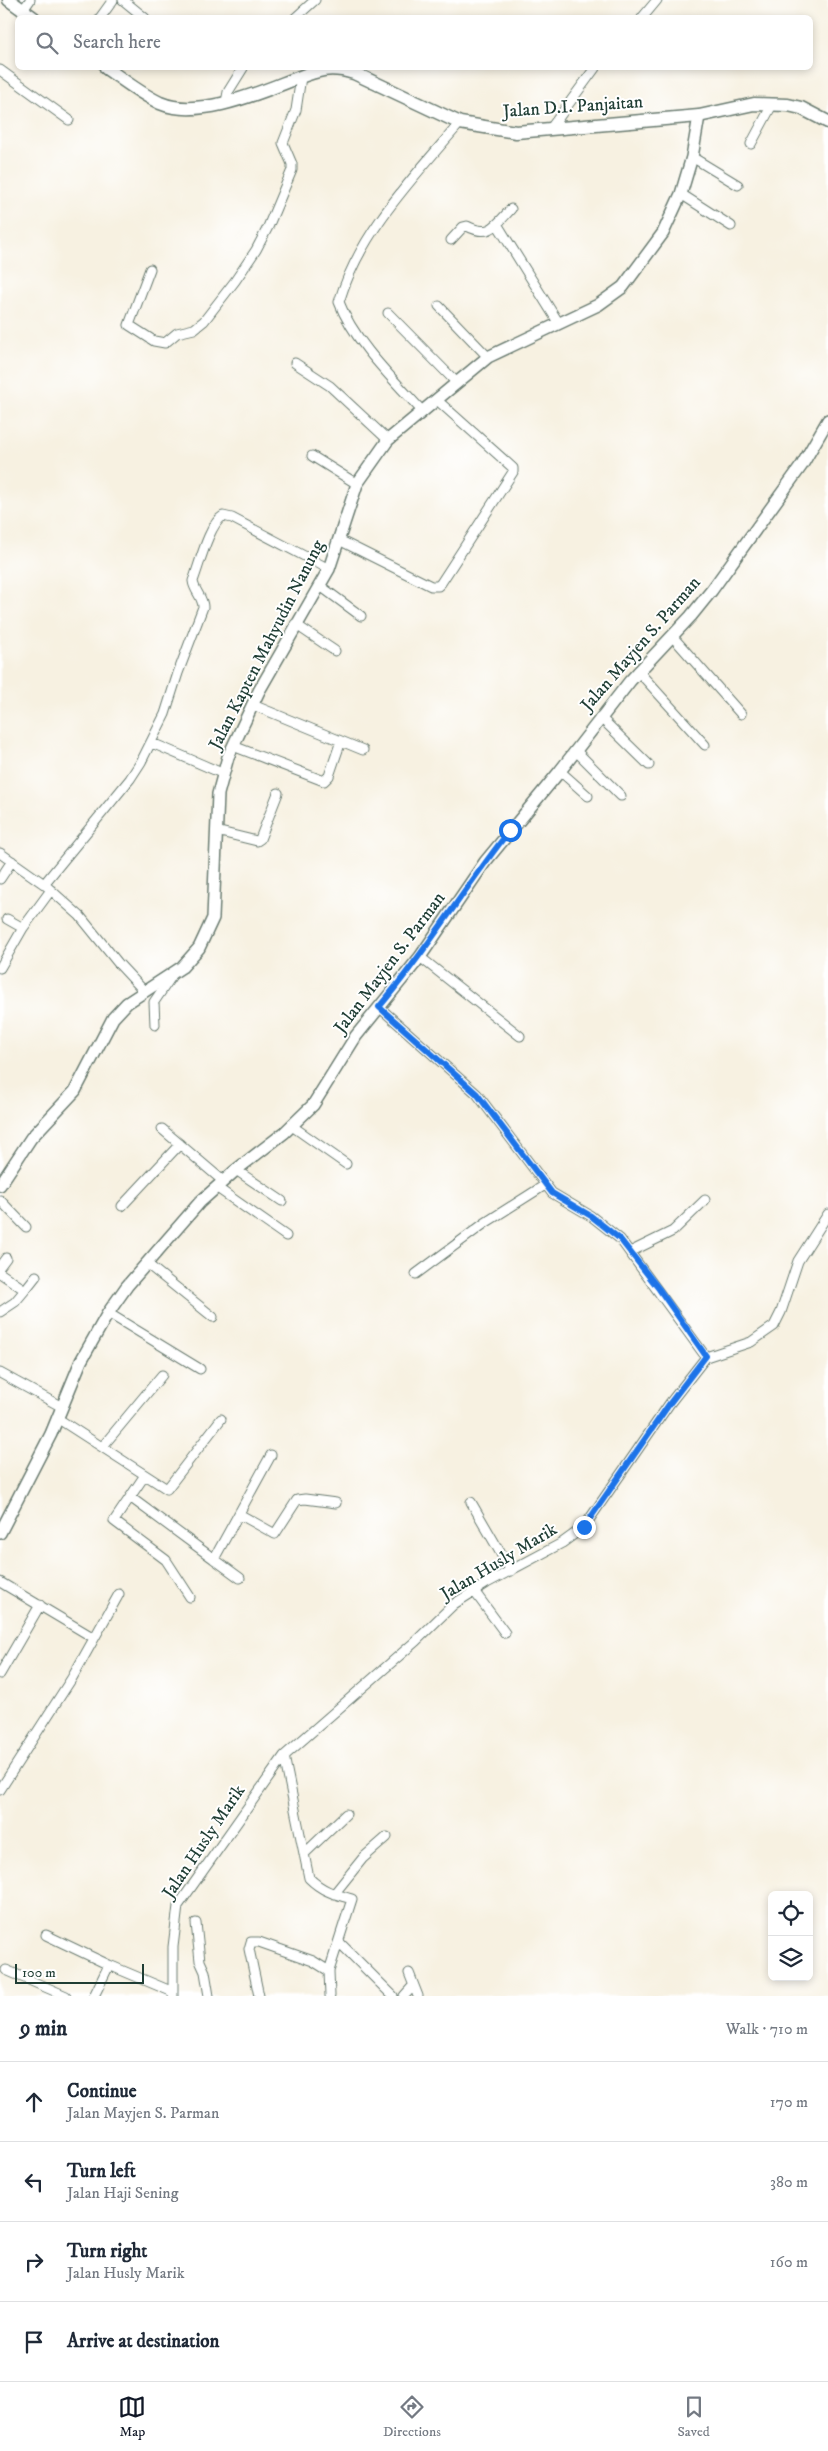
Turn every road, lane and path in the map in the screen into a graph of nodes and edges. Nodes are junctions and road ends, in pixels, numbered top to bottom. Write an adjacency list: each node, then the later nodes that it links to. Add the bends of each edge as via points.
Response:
1 (9, 0): 6 (main road)
2 (113, 0): 7 (street)
3 (123, 0): 8 (street)
4 (315, 0): 9 (street)
5 (657, 0): 10 (street)
6 (26, 5)
7 (102, 15)
8 (141, 15)
9 (298, 15)
10 (644, 15)
11 (0, 70): 21 (street)
12 (109, 70): 18 (main road, Jalan D.I. Panjaitan, via 162,104 194,108)
13 (242, 70): 18 (street, via 228,92)
14 (318, 70): 17 (main road, Jalan D.I. Panjaitan)
15 (344, 70): 23 (main road, Jalan D.I. Panjaitan)
16 (594, 70): 24 (street)
17 (301, 77): 18 (main road, Jalan D.I. Panjaitan); 33 (street, via 296,110 283,143 292,170 268,228 251,258 204,321 177,333 165,344 129,325)
18 (226, 102)
19 (772, 105): 20 (main road, Jalan D.I. Panjaitan, via 732,107); 22 (main road, Jalan D.I. Panjaitan, via 801,108); 25 (street)
20 (699, 116): 24 (main road, Jalan D.I. Panjaitan); 26 (street, Jalan Kapten Mahyudin Nanung)
21 (69, 120)
22 (828, 122)
23 (460, 123): 24 (main road, Jalan D.I. Panjaitan, via 516,132); 41 (street, via 370,235 350,270 339,302 366,347)
24 (551, 128)
25 (752, 144)
26 (692, 156): 27 (street); 28 (street, Jalan Kapten Mahyudin Nanung)
27 (738, 185)
28 (681, 194): 31 (street); 36 (street, Jalan Kapten Mahyudin Nanung, via 663,233 623,287 598,305)
29 (512, 210): 30 (street)
30 (497, 224): 32 (street, via 485,232 467,226); 36 (street)
31 (730, 226)
32 (452, 240)
33 (150, 269)
34 (439, 306): 37 (street)
35 (388, 313): 39 (street)
36 (558, 322): 37 (street, Jalan Kapten Mahyudin Nanung)
37 (488, 357): 39 (street, Jalan Kapten Mahyudin Nanung)
38 (295, 363): 43 (street, via 330,386)
39 (457, 383): 40 (street, Jalan Kapten Mahyudin Nanung)
40 (437, 400): 41 (street, Jalan Kapten Mahyudin Nanung); 46 (street, via 513,468 441,583 431,586)
41 (424, 412): 43 (street, Jalan Kapten Mahyudin Nanung)
42 (828, 420): 51 (street, Jalan Mayjen S. Parman, via 764,519 712,590)
43 (388, 440): 45 (street, Jalan Kapten Mahyudin Nanung)
44 (312, 456): 45 (street)
45 (357, 484): 46 (street, Jalan Kapten Mahyudin Nanung)
46 (339, 540): 47 (street, Jalan Kapten Mahyudin Nanung)
47 (328, 569): 48 (street, Jalan Kapten Mahyudin Nanung); 58 (street, via 232,518 219,518 213,526 194,582 203,607)
48 (319, 585): 49 (street); 50 (street, Jalan Kapten Mahyudin Nanung)
49 (361, 616)
50 (295, 624): 52 (street); 54 (street, Jalan Kapten Mahyudin Nanung)
51 (672, 636): 53 (street, Jalan Mayjen S. Parman); 55 (street)
52 (335, 651)
53 (638, 671): 56 (street, Jalan Mayjen S. Parman); 59 (street)
54 (253, 705): 57 (street); 60 (street, Jalan Kapten Mahyudin Nanung)
55 (741, 714)
56 (600, 717): 62 (street, Jalan Mayjen S. Parman); 63 (street)
57 (341, 741): 60 (street, via 329,776 324,781); 61 (street)
58 (152, 743): 65 (street); 73 (street, via 130,779)
59 (705, 745)
60 (233, 746): 65 (street, Jalan Kapten Mahyudin Nanung)
61 (363, 750)
62 (576, 751): 64 (street, Jalan Mayjen S. Parman); 68 (street)
63 (650, 765)
64 (560, 771): 67 (street); 76 (street, Jalan Mayjen S. Parman, via 485,862)
65 (224, 774): 69 (street, Jalan Kapten Mahyudin Nanung, via 218,794)
66 (278, 793): 69 (street, via 258,840)
67 (588, 796)
68 (622, 796)
69 (216, 831): 78 (street, Jalan Kapten Mahyudin Nanung, via 213,918 199,948)
70 (0, 853): 71 (street)
71 (12, 861): 72 (street); 73 (street)
72 (0, 879)
73 (48, 887): 75 (street); 79 (street, via 80,916)
74 (7, 919): 75 (street)
75 (23, 928): 77 (street)
76 (420, 957): 80 (street, Jalan Mayjen S. Parman); 82 (street)
77 (0, 968)
78 (174, 972): 79 (street, Jalan Kapten Mahyudin Nanung); 81 (street, via 154,1002)
79 (145, 992): 89 (street, Jalan Kapten Mahyudin Nanung, via 113,1018 75,1091 32,1138)
80 (379, 1007): 83 (street, Jalan Mayjen S. Parman, via 345,1053 321,1094); 90 (street, via 477,1094)
81 (155, 1025)
82 (520, 1036)
83 (292, 1126): 86 (street); 87 (street, Jalan Mayjen S. Parman)
84 (162, 1129): 85 (street)
85 (180, 1144): 88 (street); 94 (street)
86 (346, 1164)
87 (236, 1170): 88 (street, Jalan Mayjen S. Parman); 92 (street)
88 (220, 1184): 97 (street); 100 (street, Jalan Mayjen S. Parman, via 186,1216)
89 (0, 1185)
90 (545, 1185): 98 (street, via 552,1193 604,1225); 103 (street)
91 (0, 1200): 96 (street)
92 (282, 1200)
93 (705, 1200): 98 (street, via 674,1232)
94 (122, 1206)
95 (828, 1214): 109 (street, via 798,1261 774,1326 750,1342)
96 (26, 1228)
97 (286, 1236)
98 (630, 1252): 109 (street)
99 (6, 1258): 101 (street)
100 (146, 1263): 107 (street, Jalan Mayjen S. Parman); 108 (street)
101 (0, 1266)
102 (0, 1273): 105 (street)
103 (416, 1274)
104 (36, 1276): 105 (street)
105 (25, 1290): 106 (street)
106 (0, 1312)
107 (108, 1313): 110 (street); 113 (street, Jalan Mayjen S. Parman, via 81,1361)
108 (213, 1317)
109 (706, 1356): 124 (street, Jalan Husly Marik, via 584,1527)
110 (200, 1369)
111 (0, 1373): 113 (street)
112 (162, 1375): 115 (street)
113 (60, 1412): 115 (street); 122 (street, Jalan Mayjen S. Parman)
114 (221, 1419): 117 (street, via 169,1488)
115 (103, 1446): 117 (street)
116 (271, 1455): 121 (street)
117 (145, 1475): 118 (street)
118 (130, 1497): 123 (street); 129 (street, via 114,1521 166,1560)
119 (471, 1502): 124 (street)
120 (336, 1503): 121 (street, via 297,1500 275,1534)
121 (239, 1514): 123 (street)
122 (0, 1533)
123 (214, 1559): 125 (street)
124 (511, 1571): 127 (street, Jalan Husly Marik)
125 (240, 1578)
126 (0, 1582): 130 (street)
127 (474, 1591): 131 (street); 134 (street, Jalan Husly Marik, via 454,1604)
128 (119, 1594): 132 (street)
129 (190, 1597)
130 (40, 1605): 132 (street); 133 (street)
131 (505, 1633)
132 (94, 1638): 135 (street, via 72,1678)
133 (0, 1674)
134 (284, 1756): 139 (street); 149 (street, Jalan Husly Marik, via 178,1906 173,1947)
135 (3, 1778): 136 (street)
136 (0, 1790)
137 (346, 1814): 139 (street)
138 (388, 1837): 140 (street, via 363,1858)
139 (304, 1854): 140 (street, via 310,1878 320,1888)
140 (334, 1894): 143 (street, via 356,1902)
141 (196, 1922): 152 (street, via 200,1962)
142 (46, 1935): 144 (street)
143 (339, 1942): 146 (street); 155 (street)
144 (109, 1965): 149 (street); 151 (street)
145 (6, 1970): 150 (street)
146 (329, 1971): 153 (street, via 313,1960 251,1942 249,1949); 154 (street)
147 (409, 1973): 148 (street)
148 (413, 1986): 156 (street); 157 (street)
149 (173, 1994)
150 (66, 1996)
151 (94, 1996)
152 (209, 1996)
153 (259, 1996)
154 (330, 1996)
155 (392, 1996)
156 (404, 1996)
157 (418, 1996)

